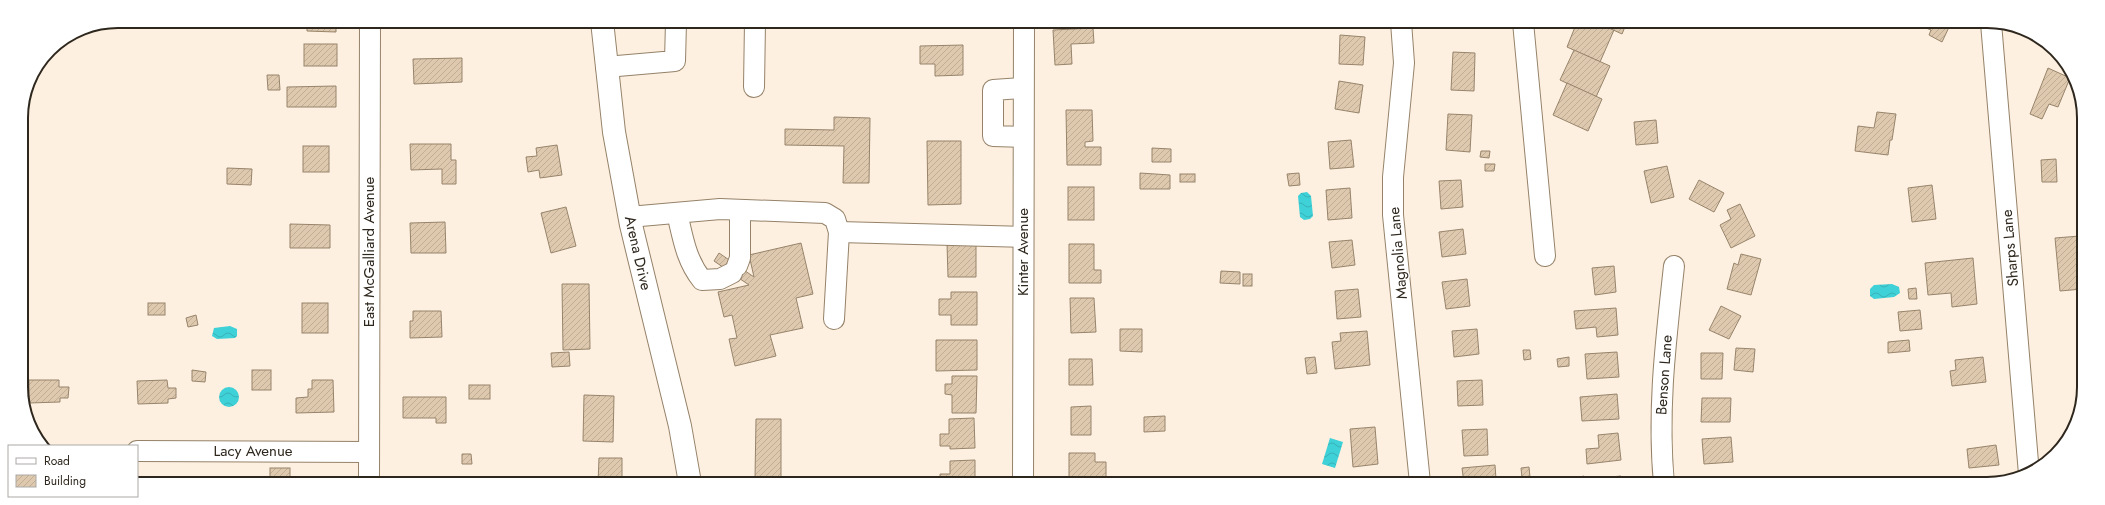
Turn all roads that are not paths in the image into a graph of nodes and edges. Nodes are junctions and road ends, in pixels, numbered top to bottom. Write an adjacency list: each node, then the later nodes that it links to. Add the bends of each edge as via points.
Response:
1 (370, 28): 24 (street, East McGalliard Avenue)
2 (603, 28): 11 (main road, Arena Drive)
3 (676, 28): 11 (street, via 675,61)
4 (755, 28): 12 (street)
5 (1024, 28): 13 (street, Kinter Avenue)
6 (1401, 28): 29 (street, Magnolia Lane, via 1404,62 1393,177 1393,215)
7 (1524, 28): 10 (street)
8 (1535, 28): 10 (street)
9 (1991, 28): 25 (street, Sharps Lane)
10 (1526, 49): 20 (street)
11 (606, 67): 17 (main road, Arena Drive)
12 (754, 87)
13 (1023, 88): 14 (street, Kinter Avenue); 14 (street, via 993,90 993,136)
14 (1023, 137): 19 (street, Kinter Avenue)
15 (740, 210): 16 (street); 16 (street, via 740,258 734,269 720,279 702,280 687,255); 18 (street, via 825,213 835,219)
16 (676, 213): 17 (street)
17 (629, 217): 27 (main road, Arena Drive, via 680,426)
18 (839, 232): 19 (street); 22 (street)
19 (1023, 237): 28 (street, Kinter Avenue)
20 (1545, 256)
21 (1674, 266): 30 (street, Benson Lane, via 1661,395)
22 (834, 319)
23 (138, 451): 24 (street, Lacy Avenue)
24 (369, 452): 26 (street, East McGalliard Avenue)
25 (2028, 467)
26 (368, 477)
27 (689, 477)
28 (1023, 477)
29 (1419, 477)
30 (1663, 477)

